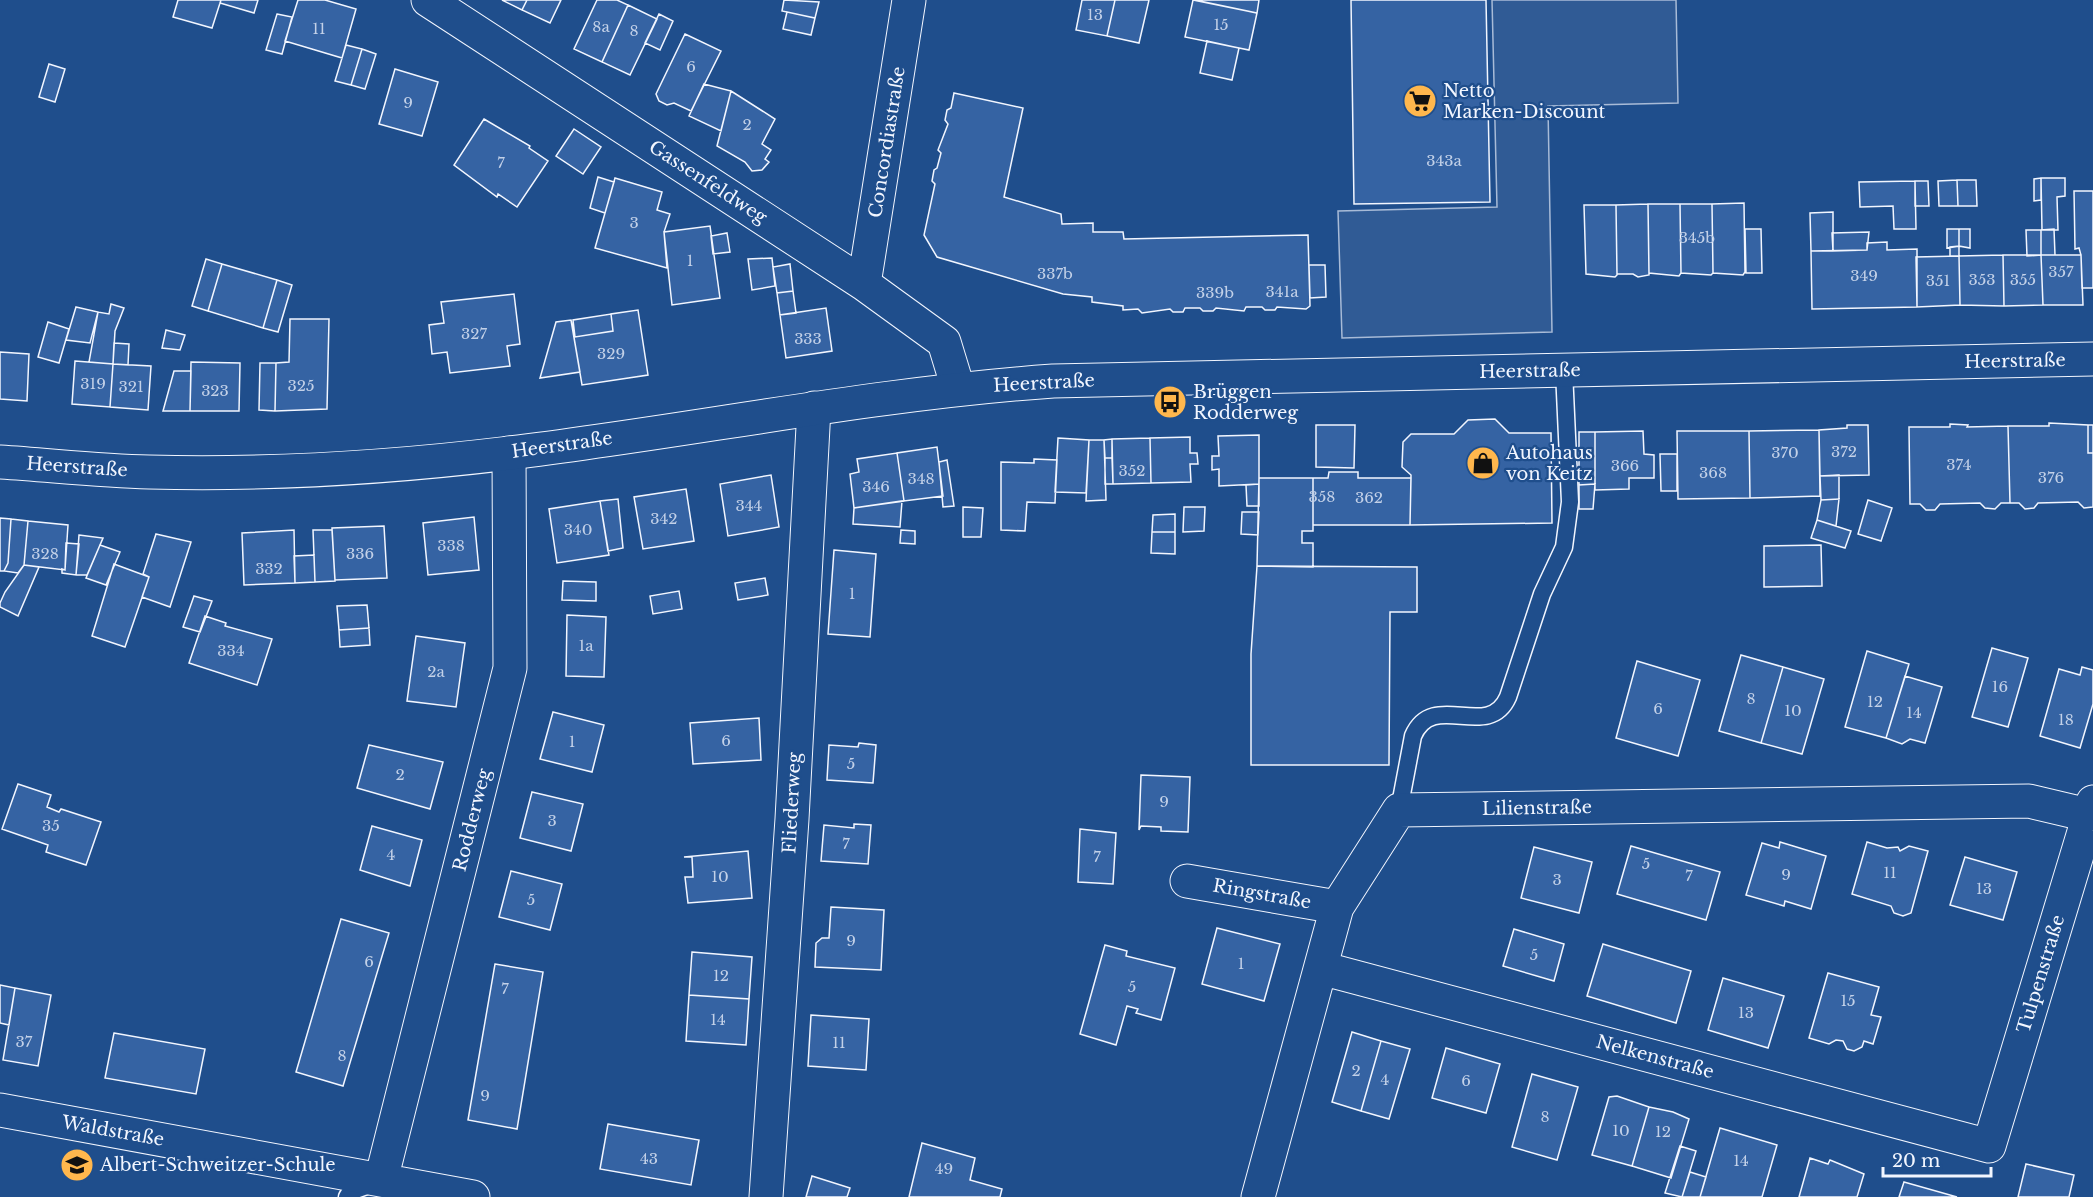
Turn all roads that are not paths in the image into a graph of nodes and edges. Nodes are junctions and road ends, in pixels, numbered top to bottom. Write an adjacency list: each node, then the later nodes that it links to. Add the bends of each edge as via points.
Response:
1 (428, 0): 3 (street, Gassenfeldweg)
2 (909, 0): 3 (street, Concordiastraße)
3 (864, 284): 6 (street, Gassenfeldweg, via 944,342)
4 (2093, 359): 5 (street, Heerstraße)
5 (1564, 371): 6 (street, Heerstraße, via 1140,378); 11 (lane, via 1569,502 1566,536 1508,697 1503,708 1486,717 1437,715 1418,724)
6 (958, 388): 7 (street, Heerstraße)
7 (814, 408): 8 (street, Heerstraße); 20 (street, Fliederweg)
8 (508, 453): 9 (street, Heerstraße, via 329,468 149,472); 17 (street, Rodderweg, via 510,668)
9 (0, 462)
10 (2091, 809): 11 (street, Lilienstraße, via 2029,801); 16 (street, Tulpenstraße)
11 (1399, 810): 13 (street)
12 (1187, 881): 13 (street, Ringstraße)
13 (1337, 907): 14 (street)
14 (1320, 968): 16 (street, Nelkenstraße); 21 (street)
15 (0, 1110): 17 (street, Waldstraße)
16 (1989, 1146)
17 (381, 1180): 18 (lane, via 350,1192); 19 (street, Waldstraße)
18 (347, 1197)
19 (473, 1197)
20 (766, 1197)
21 (1258, 1197)

